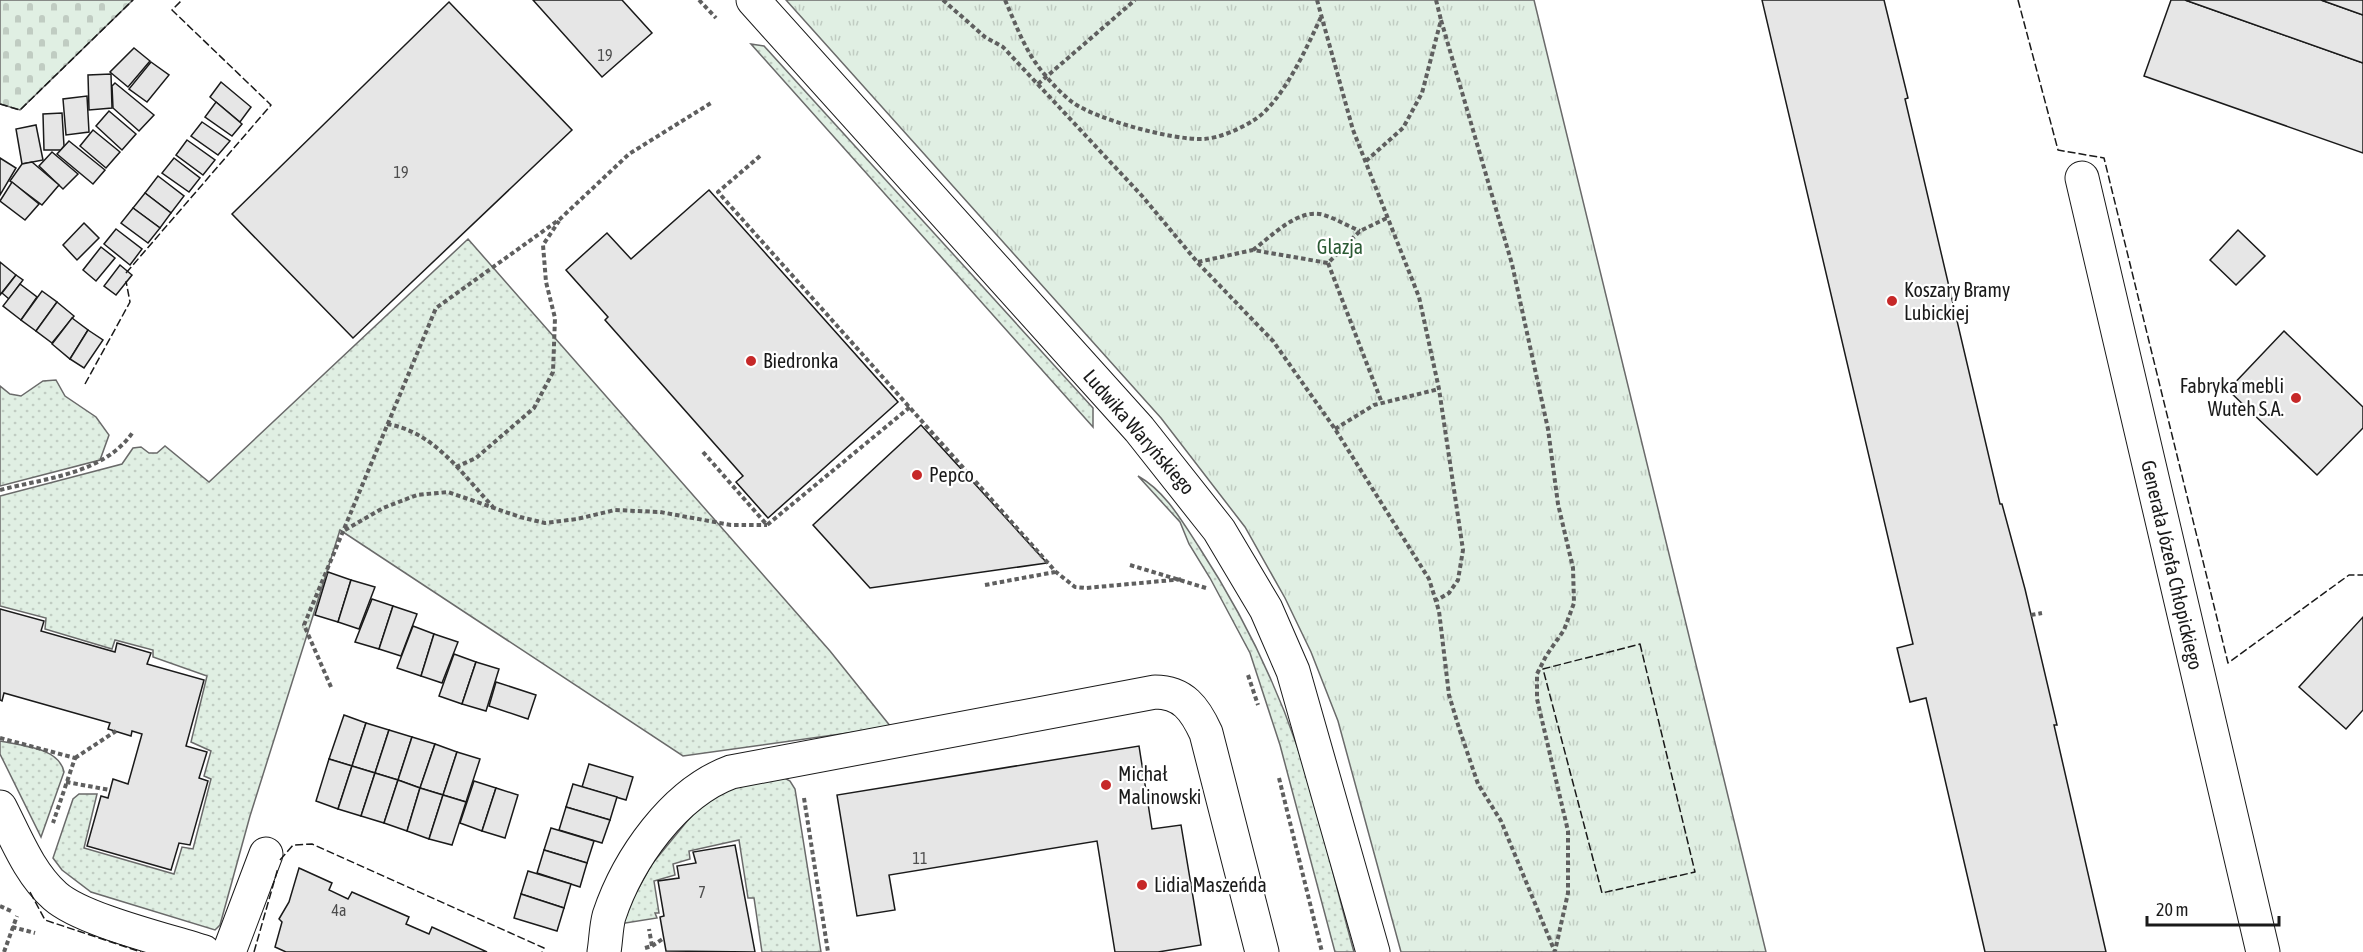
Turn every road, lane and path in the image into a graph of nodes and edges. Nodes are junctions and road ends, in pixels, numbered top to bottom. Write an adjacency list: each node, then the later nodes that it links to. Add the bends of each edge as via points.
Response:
1 (699, 0): 8 (path)
2 (753, 0): 68 (street, Ludwika Waryńskiego, via 1145,436 1220,530 1266,609 1293,671)
3 (943, 0): 12 (path, via 1003,48)
4 (1005, 0): 11 (path, via 1029,55)
5 (1135, 0): 11 (path)
6 (1317, 0): 9 (path)
7 (1436, 0): 10 (path)
8 (707, 9)
9 (1322, 17): 11 (path, via 1282,90 1257,119 1229,133 1204,139 1155,133 1110,119 1073,103); 15 (path, via 1353,130)
10 (1441, 20): 15 (path, via 1417,102 1403,128); 69 (path, via 1512,264 1573,568 1574,603 1564,630 1537,674 1538,699 1568,831 1568,893)
11 (1046, 77): 12 (path)
12 (1038, 84): 21 (path)
13 (711, 103): 18 (path, via 629,154)
14 (760, 156): 25 (path, via 718,192)
15 (1366, 161): 17 (path)
16 (2082, 178): 70 (street, Generała Józefa Chłopickiego)
17 (1389, 217): 19 (path); 23 (path, via 1419,297)
18 (560, 219): 26 (path, via 436,308); 30 (path, via 543,245 546,282 555,318 553,372 534,408 476,458)
19 (1360, 231): 20 (path, via 1323,214 1310,213 1292,221); 22 (path)
20 (1253, 250): 21 (path); 22 (path)
21 (1198, 263): 27 (path, via 1273,341)
22 (1328, 263): 24 (path)
23 (1439, 389): 24 (path); 42 (path, via 1463,550 1458,580 1449,593)
24 (1382, 403): 27 (path)
25 (910, 407): 33 (path); 36 (path)
26 (387, 424): 30 (path, via 406,427 431,440); 34 (path)
27 (1335, 429): 42 (path, via 1429,579)
28 (133, 432): 31 (path, via 98,464)
29 (703, 452): 33 (path)
30 (456, 467): 32 (path)
31 (0, 490)
32 (494, 507): 33 (path, via 545,522 615,510 660,512 731,525); 34 (path, via 448,492 417,495)
33 (767, 525)
34 (343, 530): 46 (path, via 304,625)
35 (1130, 565): 37 (path)
36 (1056, 572): 37 (path, via 1075,587 1086,588); 39 (path)
37 (1184, 579): 40 (path)
38 (1207, 583): 41 (path)
39 (985, 585)
40 (1199, 585)
41 (1210, 589)
42 (1436, 600): 69 (path, via 1449,695 1459,728 1478,784 1501,821)
43 (2042, 613): 44 (path)
44 (2031, 615)
45 (1245, 666): 47 (path)
46 (331, 687)
47 (1259, 707)
48 (116, 731): 50 (path)
49 (0, 738): 50 (path)
50 (75, 758): 53 (path)
51 (798, 759): 64 (street, via 731,772 711,779 695,791 656,832 624,880 609,918); 65 (path); 66 (street, via 1138,694 1168,692 1194,711 1206,733)
52 (1277, 772): 67 (path)
53 (66, 782): 54 (path); 56 (path)
54 (110, 790)
55 (0, 807): 62 (street, via 29,864 56,897 82,912)
56 (51, 827)
57 (266, 854): 63 (street)
58 (0, 906): 61 (path, via 18,914)
59 (664, 938): 60 (path)
60 (652, 946)
61 (4, 952)
62 (204, 952)
63 (229, 952)
64 (604, 952)
65 (828, 952)
66 (1262, 952)
67 (1322, 952)
68 (1373, 952)
69 (1555, 952)
70 (2263, 952)

